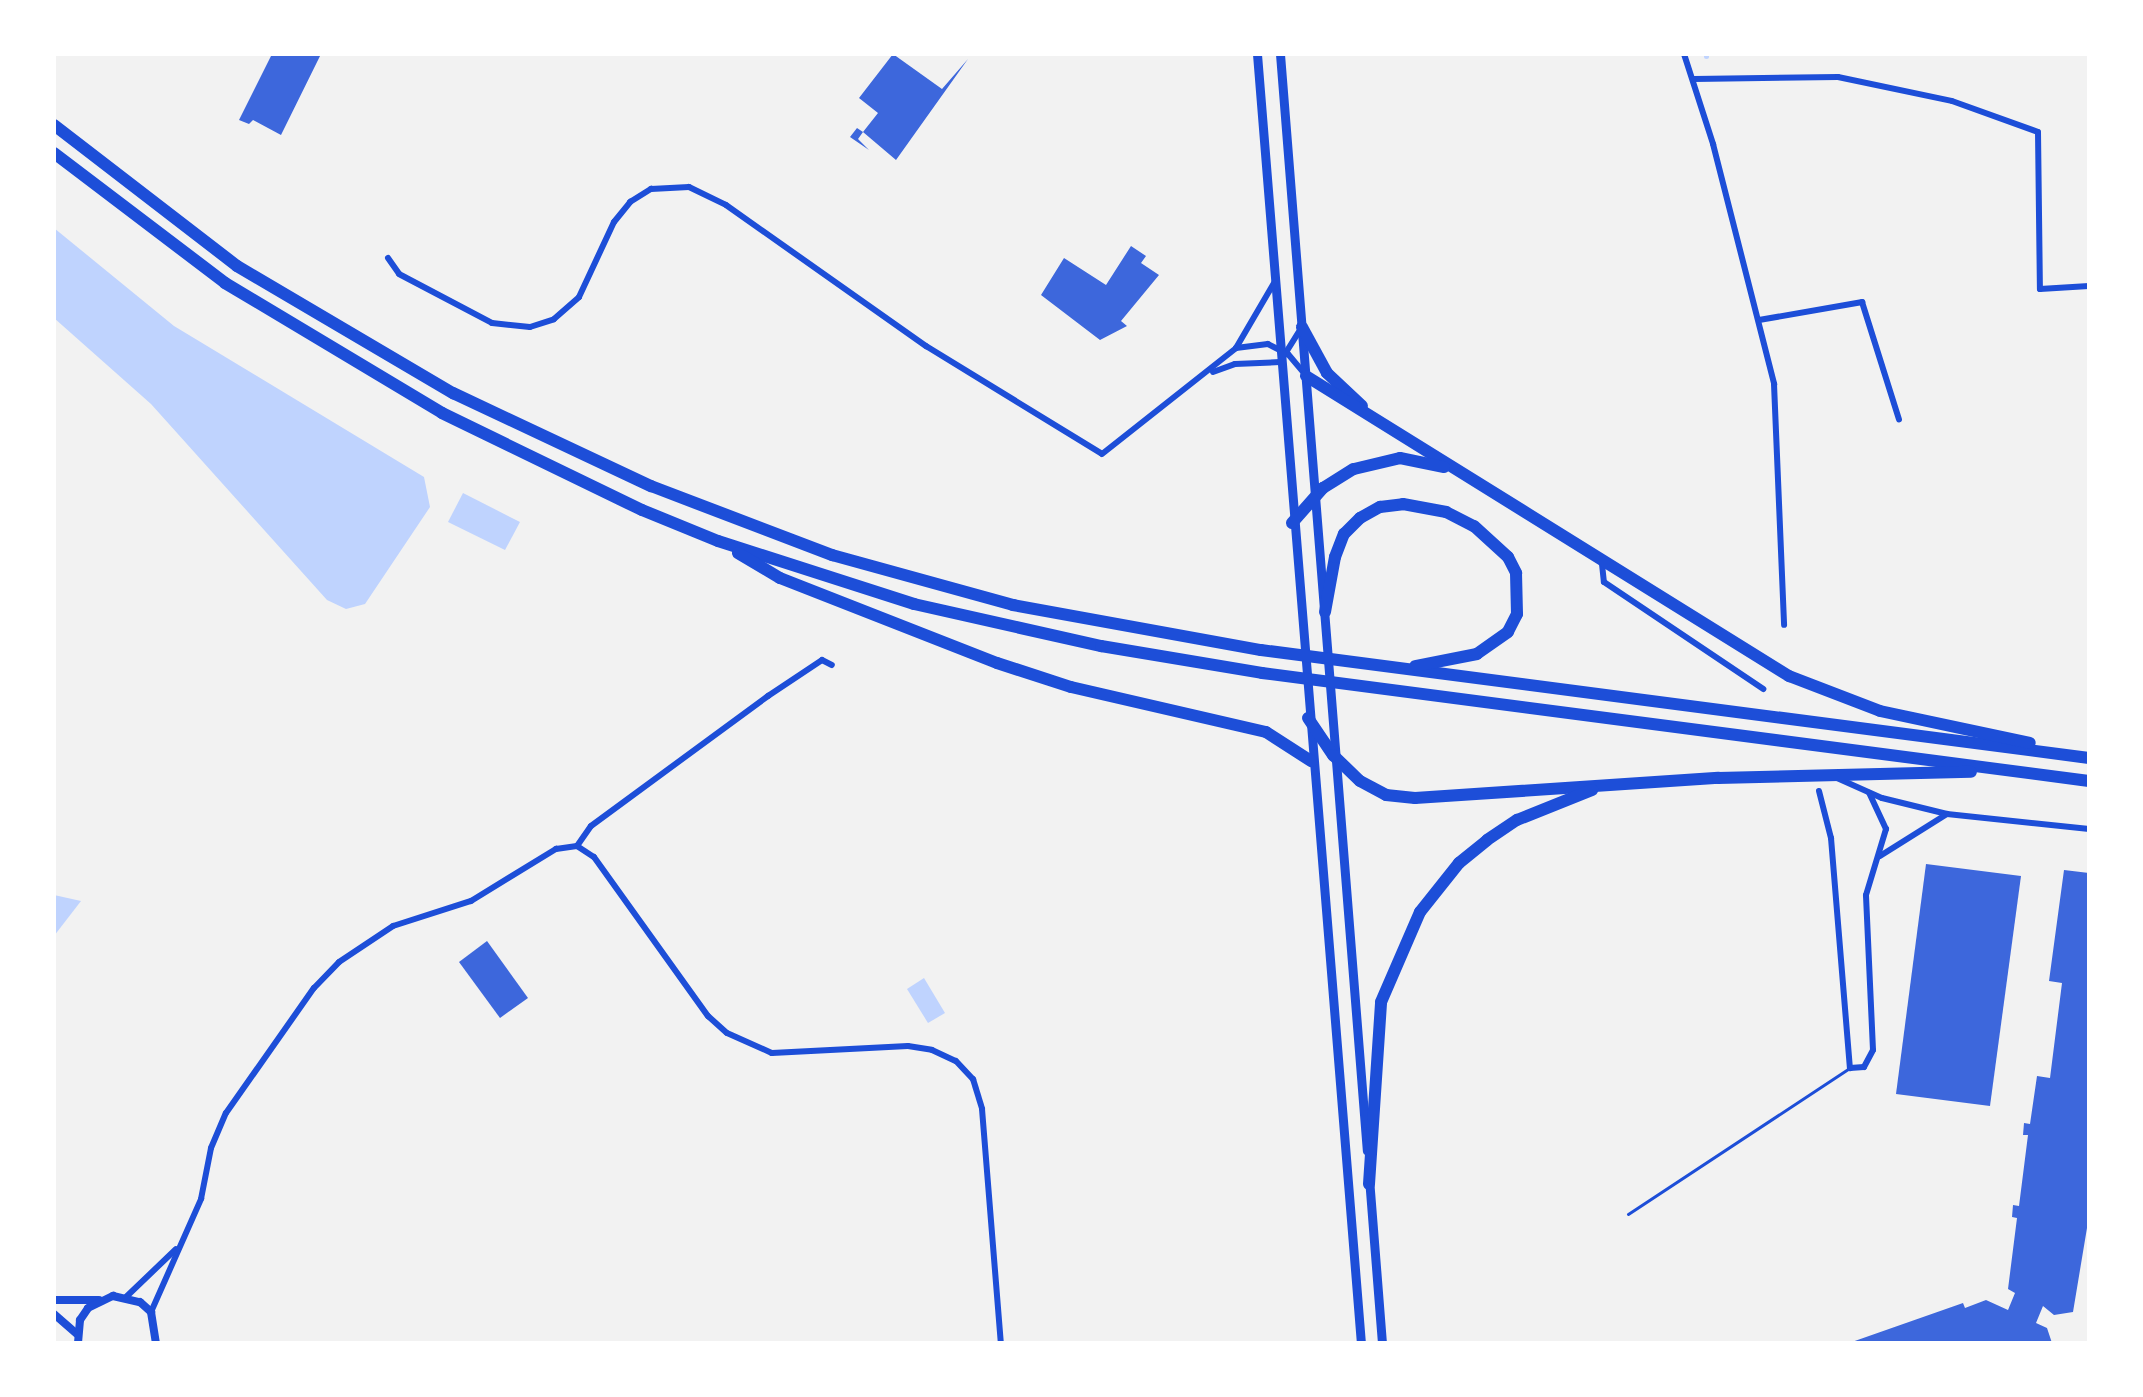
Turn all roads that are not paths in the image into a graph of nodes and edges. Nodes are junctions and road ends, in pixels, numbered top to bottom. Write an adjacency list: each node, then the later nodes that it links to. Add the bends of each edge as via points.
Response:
1 (1257, 54): 8 (main road)
2 (1280, 54): 11 (main road)
3 (1684, 54): 4 (street)
4 (1694, 79): 9 (street, via 1839,77 1952,101 2038,132 2040,289); 10 (street)
5 (54, 125): 27 (highway, via 237,266 346,333 453,393 746,525 937,587 1104,625)
6 (54, 153): 22 (highway, via 225,283 332,351 573,480)
7 (388, 258): 15 (street, via 399,274 492,323 530,327 554,319 579,297 614,222 630,202 651,189 689,187 726,205 926,346 1102,454)
8 (1274, 283): 12 (street); 13 (main road)
9 (2089, 286)
10 (1759, 320): 17 (street, via 1862,302); 25 (street, via 1774,384)
11 (1302, 327): 14 (street); 16 (main road); 18 (highway, via 1336,384)
12 (1236, 348): 13 (street, via 1257,343); 15 (street)
13 (1279, 348): 14 (main road)
14 (1284, 358): 15 (street, via 1235,364); 16 (street); 21 (main road)
15 (1210, 374)
16 (1306, 376): 18 (highway); 20 (main road)
17 (1899, 419)
18 (1383, 423): 19 (highway)
19 (1459, 471): 20 (highway, via 1419,460 1385,459 1342,475); 23 (highway)
20 (1316, 495): 21 (highway); 24 (main road)
21 (1292, 523): 29 (main road)
22 (718, 541): 32 (highway, via 780,578 984,658 1071,687 1266,732); 33 (highway, via 929,608 1101,646 1262,673)
23 (1602, 564): 28 (street, via 1604,582); 30 (highway, via 1756,659 1837,697)
24 (1325, 612): 27 (highway, via 1335,557 1344,534 1360,518 1380,507 1403,504 1446,512 1474,526 1508,557 1516,573 1517,614 1508,632 1477,654); 31 (main road)
25 (1784, 625)
26 (832, 665): 41 (street, via 822,660 768,696 591,826)
27 (1400, 668): 30 (highway)
28 (1763, 689)
29 (1308, 718): 31 (highway); 32 (main road)
30 (2088, 758)
31 (1337, 760): 36 (highway, via 1360,781 1400,796); 44 (main road)
32 (1311, 761): 55 (main road)
33 (2002, 770): 34 (highway); 35 (highway)
34 (1833, 776): 36 (highway); 38 (street)
35 (2089, 781)
36 (1606, 785): 44 (highway, via 1517,820 1487,840 1459,863 1420,912 1381,1002)
37 (1819, 791): 43 (street, via 1831,838)
38 (1869, 793): 39 (street); 42 (street, via 1885,822)
39 (1947, 814): 40 (street); 42 (street)
40 (2089, 829)
41 (577, 846): 46 (street, via 556,849 471,901 393,926 339,962 314,988 226,1113 211,1148 201,1199); 54 (street, via 594,857 680,980 727,1033 772,1053 908,1046 932,1050 956,1061 973,1079 982,1109)
42 (1880, 856): 43 (street, via 1866,895 1873,1050 1864,1067)
43 (1850, 1068): 45 (lane)
44 (1369, 1184): 56 (main road)
45 (1628, 1214)
46 (179, 1247): 47 (street); 50 (street)
47 (126, 1297): 49 (street); 50 (street)
48 (54, 1300): 49 (street)
49 (100, 1300): 52 (street, via 80,1320)
50 (151, 1312): 53 (street)
51 (54, 1314): 52 (street)
52 (78, 1338)
53 (156, 1343)
54 (1001, 1343)
55 (1361, 1343)
56 (1382, 1343)

